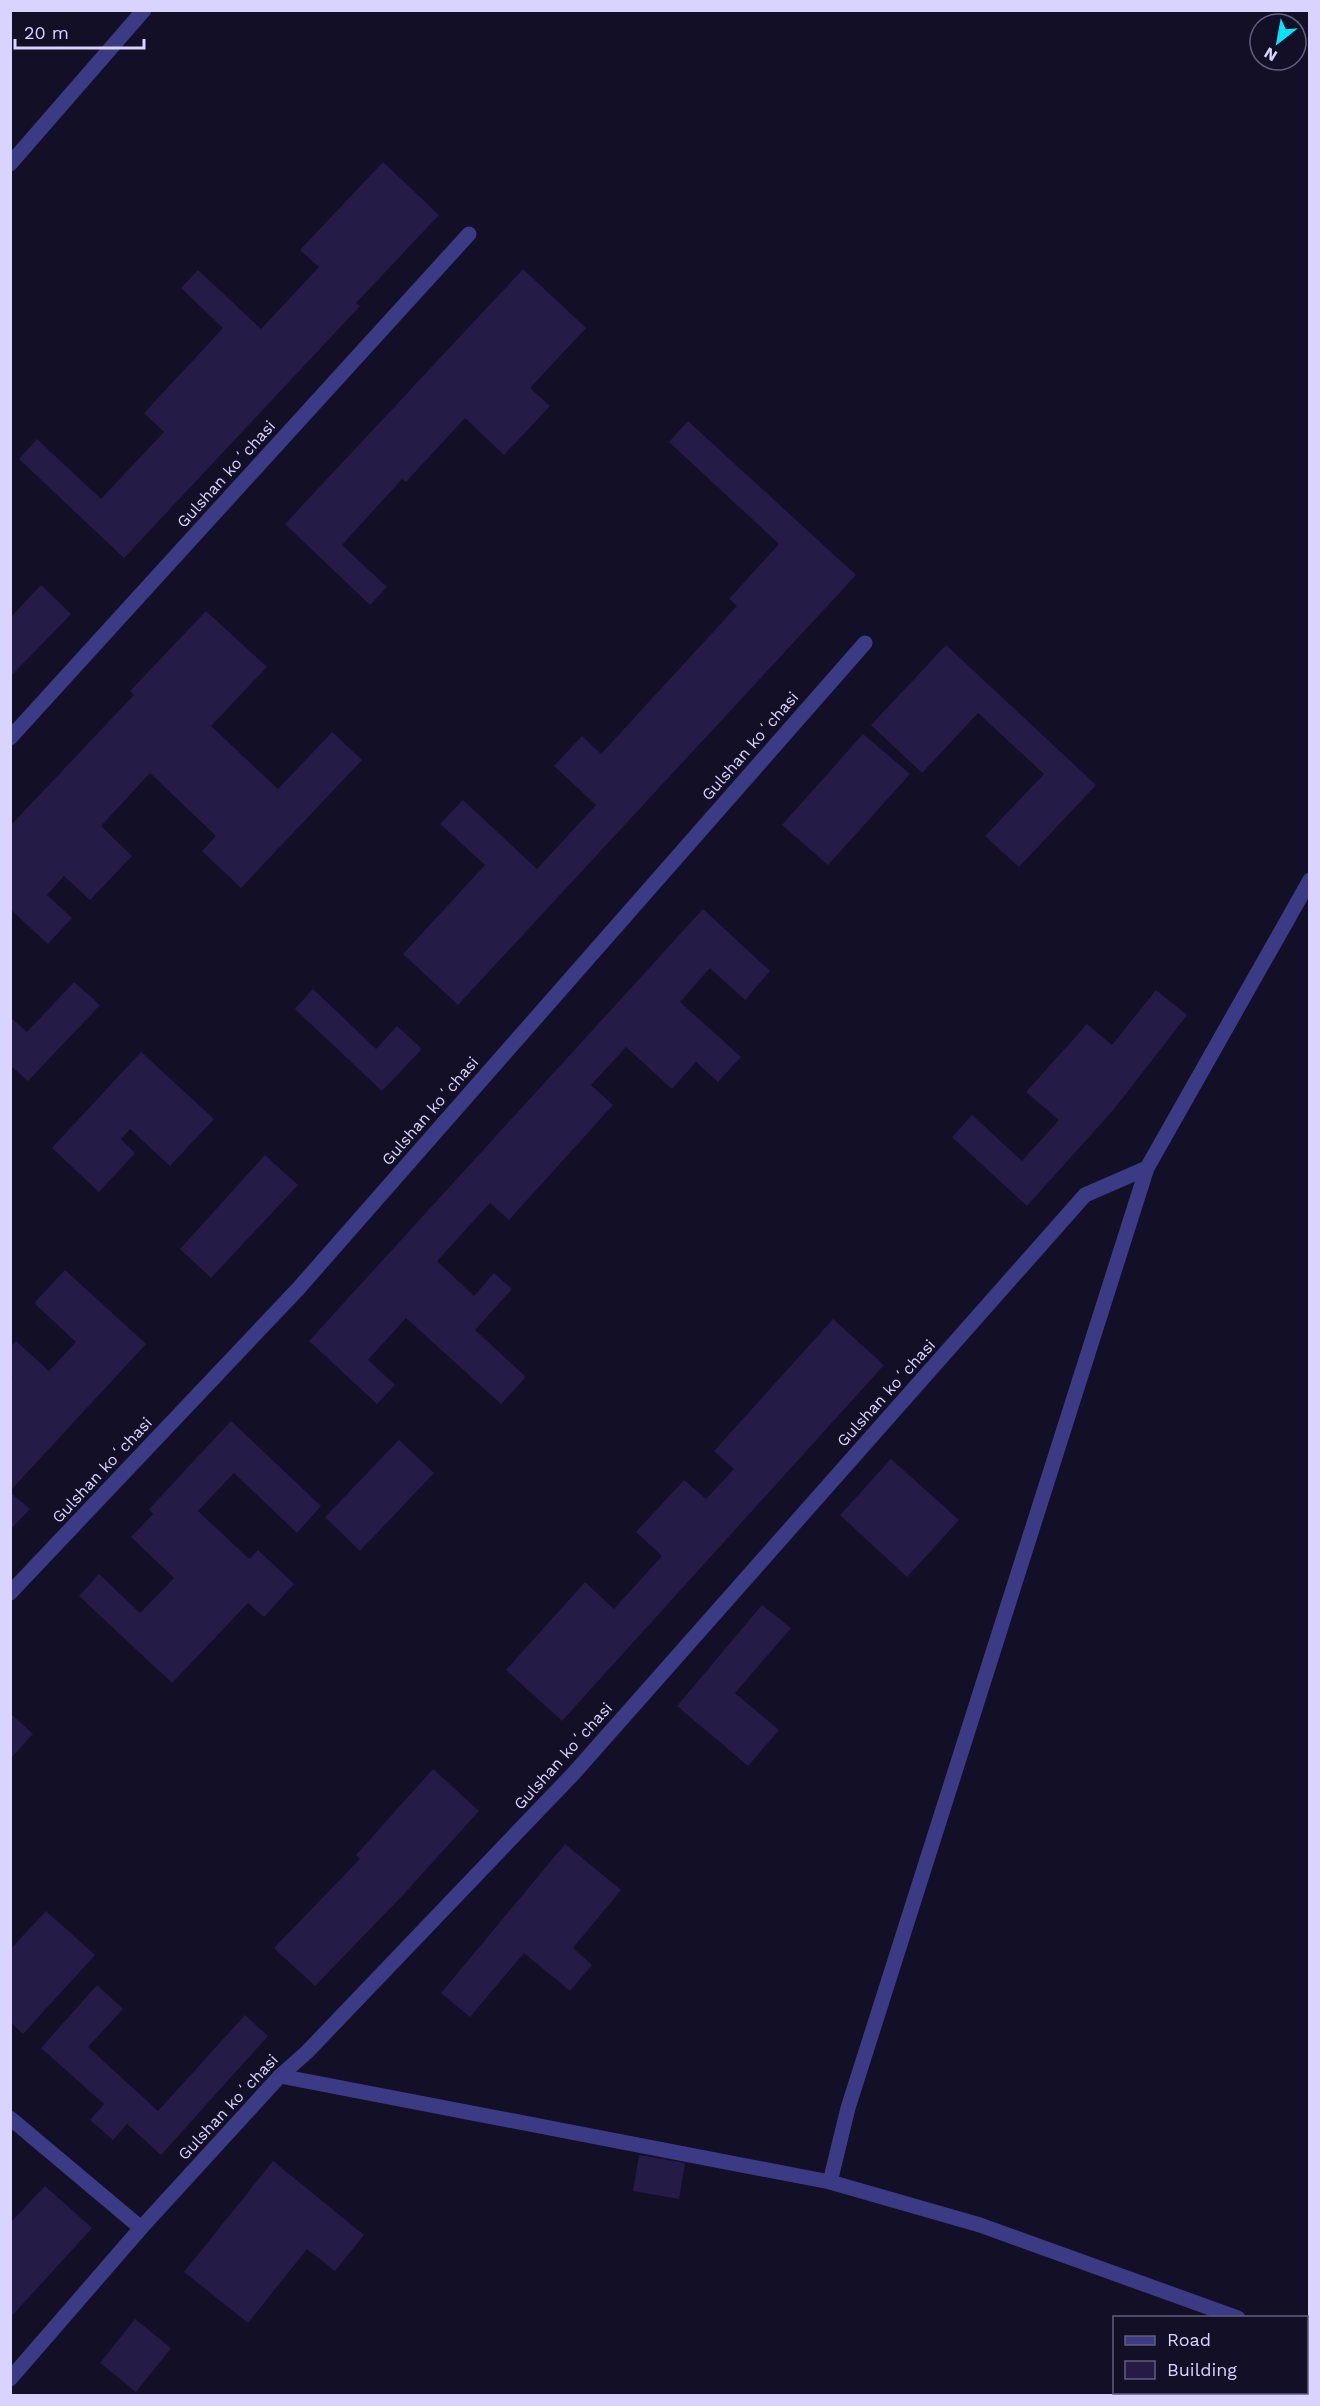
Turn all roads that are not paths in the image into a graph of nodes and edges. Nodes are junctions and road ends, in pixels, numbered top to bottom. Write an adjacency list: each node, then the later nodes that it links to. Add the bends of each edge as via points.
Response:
1 (144, 10): 2 (street)
2 (10, 164)
3 (469, 234): 5 (street, Gulshan koʻchasi)
4 (865, 643): 8 (street, Gulshan koʻchasi, via 298,1289)
5 (10, 738)
6 (1310, 880): 7 (street)
7 (1147, 1168): 9 (street, Gulshan koʻchasi, via 1085,1196 574,1773); 11 (street, via 848,2108)
8 (10, 1593)
9 (280, 2076): 11 (street); 12 (street, Gulshan koʻchasi)
10 (10, 2118): 12 (street)
11 (830, 2182): 13 (street, via 980,2225)
12 (141, 2228): 14 (street, Gulshan koʻchasi)
13 (1232, 2316)
14 (10, 2379)

